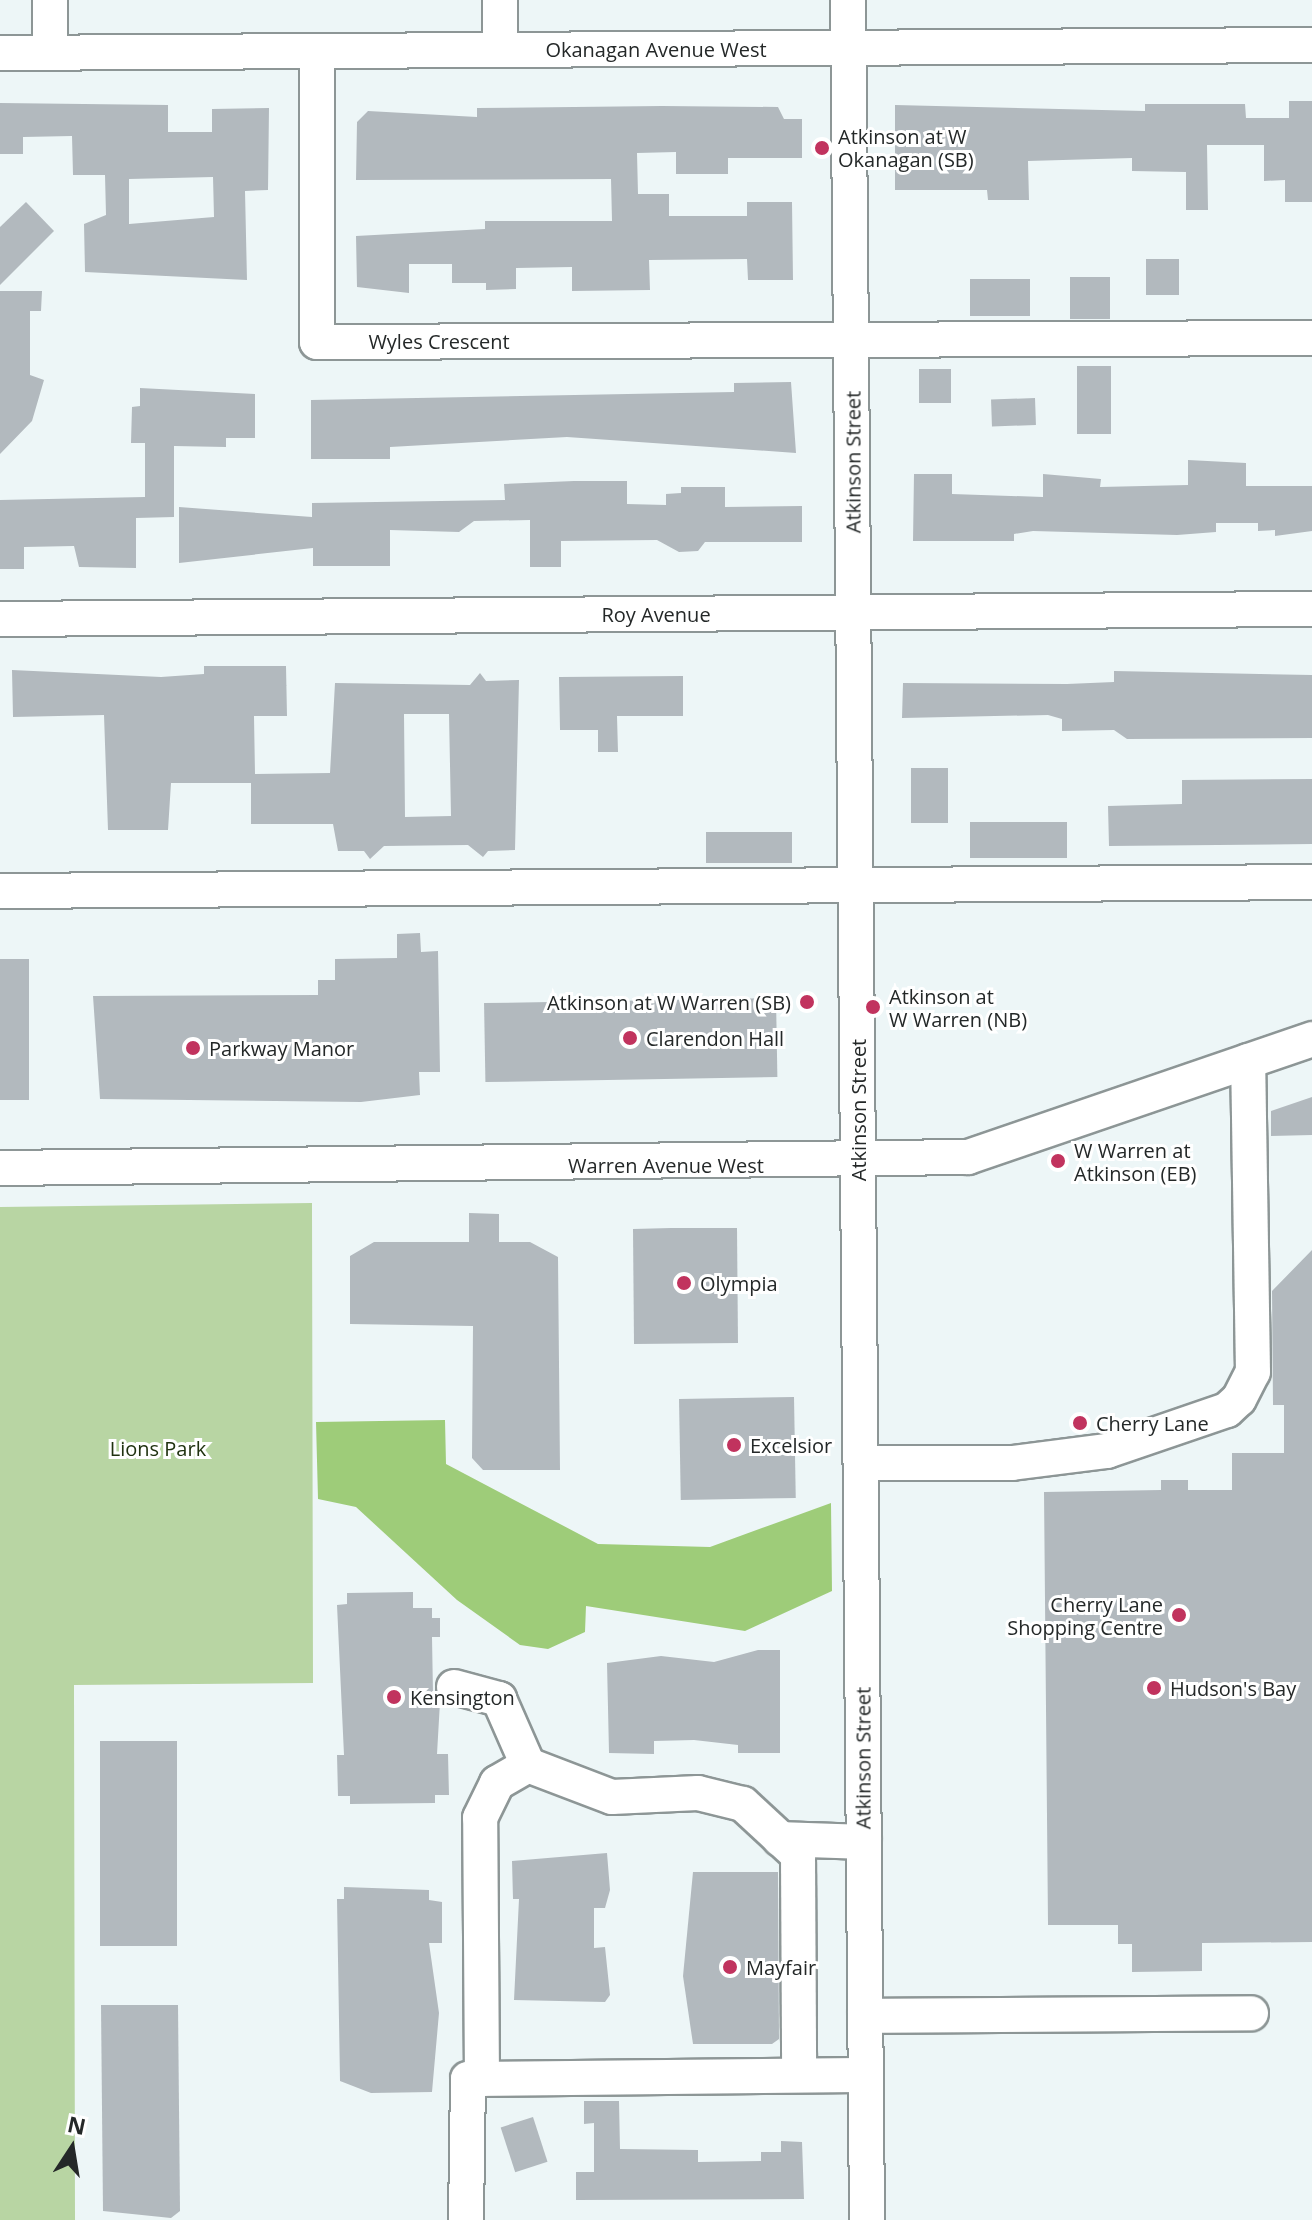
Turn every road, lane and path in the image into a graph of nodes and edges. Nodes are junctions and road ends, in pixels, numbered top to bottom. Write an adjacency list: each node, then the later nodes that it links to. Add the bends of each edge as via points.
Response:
1 (50, 0): 9 (street)
2 (500, 0): 6 (street)
3 (848, 0): 5 (street, Atkinson Street)
4 (1312, 45): 5 (street, Okanagan Avenue West)
5 (849, 48): 6 (street, Okanagan Avenue West); 11 (street, Atkinson Street)
6 (500, 50): 7 (street, Okanagan Avenue West)
7 (317, 51): 9 (street, Okanagan Avenue West); 11 (street, Wyles Crescent, via 317,342)
8 (0, 53): 9 (street, Okanagan Avenue West)
9 (50, 53)
10 (1312, 338): 11 (street)
11 (852, 340): 13 (street, Atkinson Street)
12 (1312, 609): 13 (street, Roy Avenue)
13 (854, 612): 14 (street, Roy Avenue); 16 (street, Atkinson Street)
14 (0, 619)
15 (1312, 882): 16 (street)
16 (856, 884): 17 (street); 20 (street, Atkinson Street)
17 (0, 891)
18 (1312, 1039): 19 (street, Warren Avenue West)
19 (1248, 1061): 20 (street, Warren Avenue West, via 968,1157); 22 (street, via 1253,1372 1239,1399 1227,1410 1107,1451 1012,1463)
20 (859, 1163): 21 (street, Warren Avenue West); 22 (street, Atkinson Street)
21 (0, 1168)
22 (861, 1463): 26 (street, Atkinson Street)
23 (454, 1687): 24 (street, via 499,1699)
24 (528, 1765): 25 (street, via 612,1797 698,1793 743,1804); 31 (street, via 497,1783 480,1818)
25 (780, 1839): 26 (street); 29 (street, via 798,1855)
26 (864, 1842): 28 (street, Atkinson Street)
27 (1251, 2013): 28 (street)
28 (865, 2016): 30 (street, Atkinson Street)
29 (799, 2075): 30 (street); 31 (street)
30 (866, 2075): 33 (street, Atkinson Street)
31 (482, 2079): 32 (street, via 468,2079)
32 (466, 2220)
33 (867, 2220)

